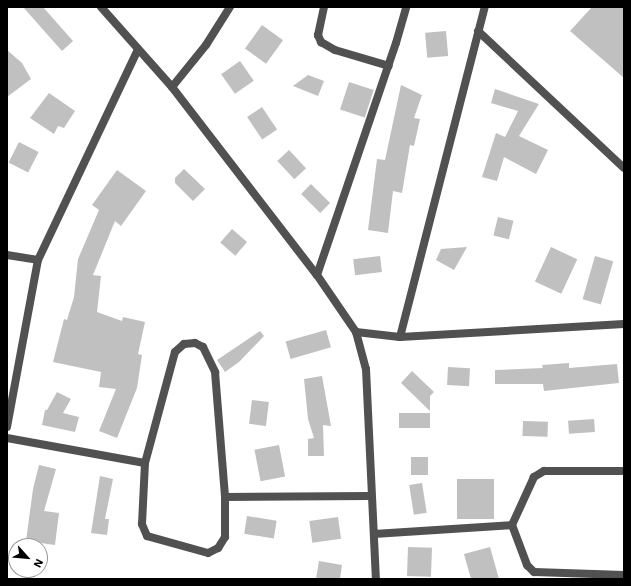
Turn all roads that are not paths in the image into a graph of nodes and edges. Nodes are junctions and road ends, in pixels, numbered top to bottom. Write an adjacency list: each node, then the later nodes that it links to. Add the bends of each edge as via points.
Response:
1 (101, 7): 7 (street)
2 (230, 7): 9 (street, via 206,45)
3 (324, 7): 8 (street, via 318,35 321,42 335,50)
4 (406, 7): 8 (street)
5 (485, 7): 6 (street)
6 (478, 31): 10 (street); 16 (street)
7 (138, 49): 9 (street); 12 (street)
8 (388, 66): 13 (street)
9 (172, 86): 13 (street)
10 (624, 168)
11 (7, 255): 12 (street)
12 (38, 260): 17 (street)
13 (317, 275): 15 (street)
14 (624, 324): 16 (street)
15 (356, 332): 16 (street); 21 (street, via 366,369)
16 (400, 337)
17 (7, 427)
18 (7, 438): 19 (street)
19 (145, 463): 22 (street, via 142,524 147,536 208,553 218,548 225,537); 22 (street, via 175,352 184,344 195,343 203,347 215,372)
20 (624, 471): 23 (street, via 544,471 534,477)
21 (370, 496): 22 (street); 24 (street)
22 (225, 498)
23 (512, 525): 24 (street); 25 (street, via 527,565 534,572)
24 (374, 534): 26 (street)
25 (624, 575)
26 (376, 579)

